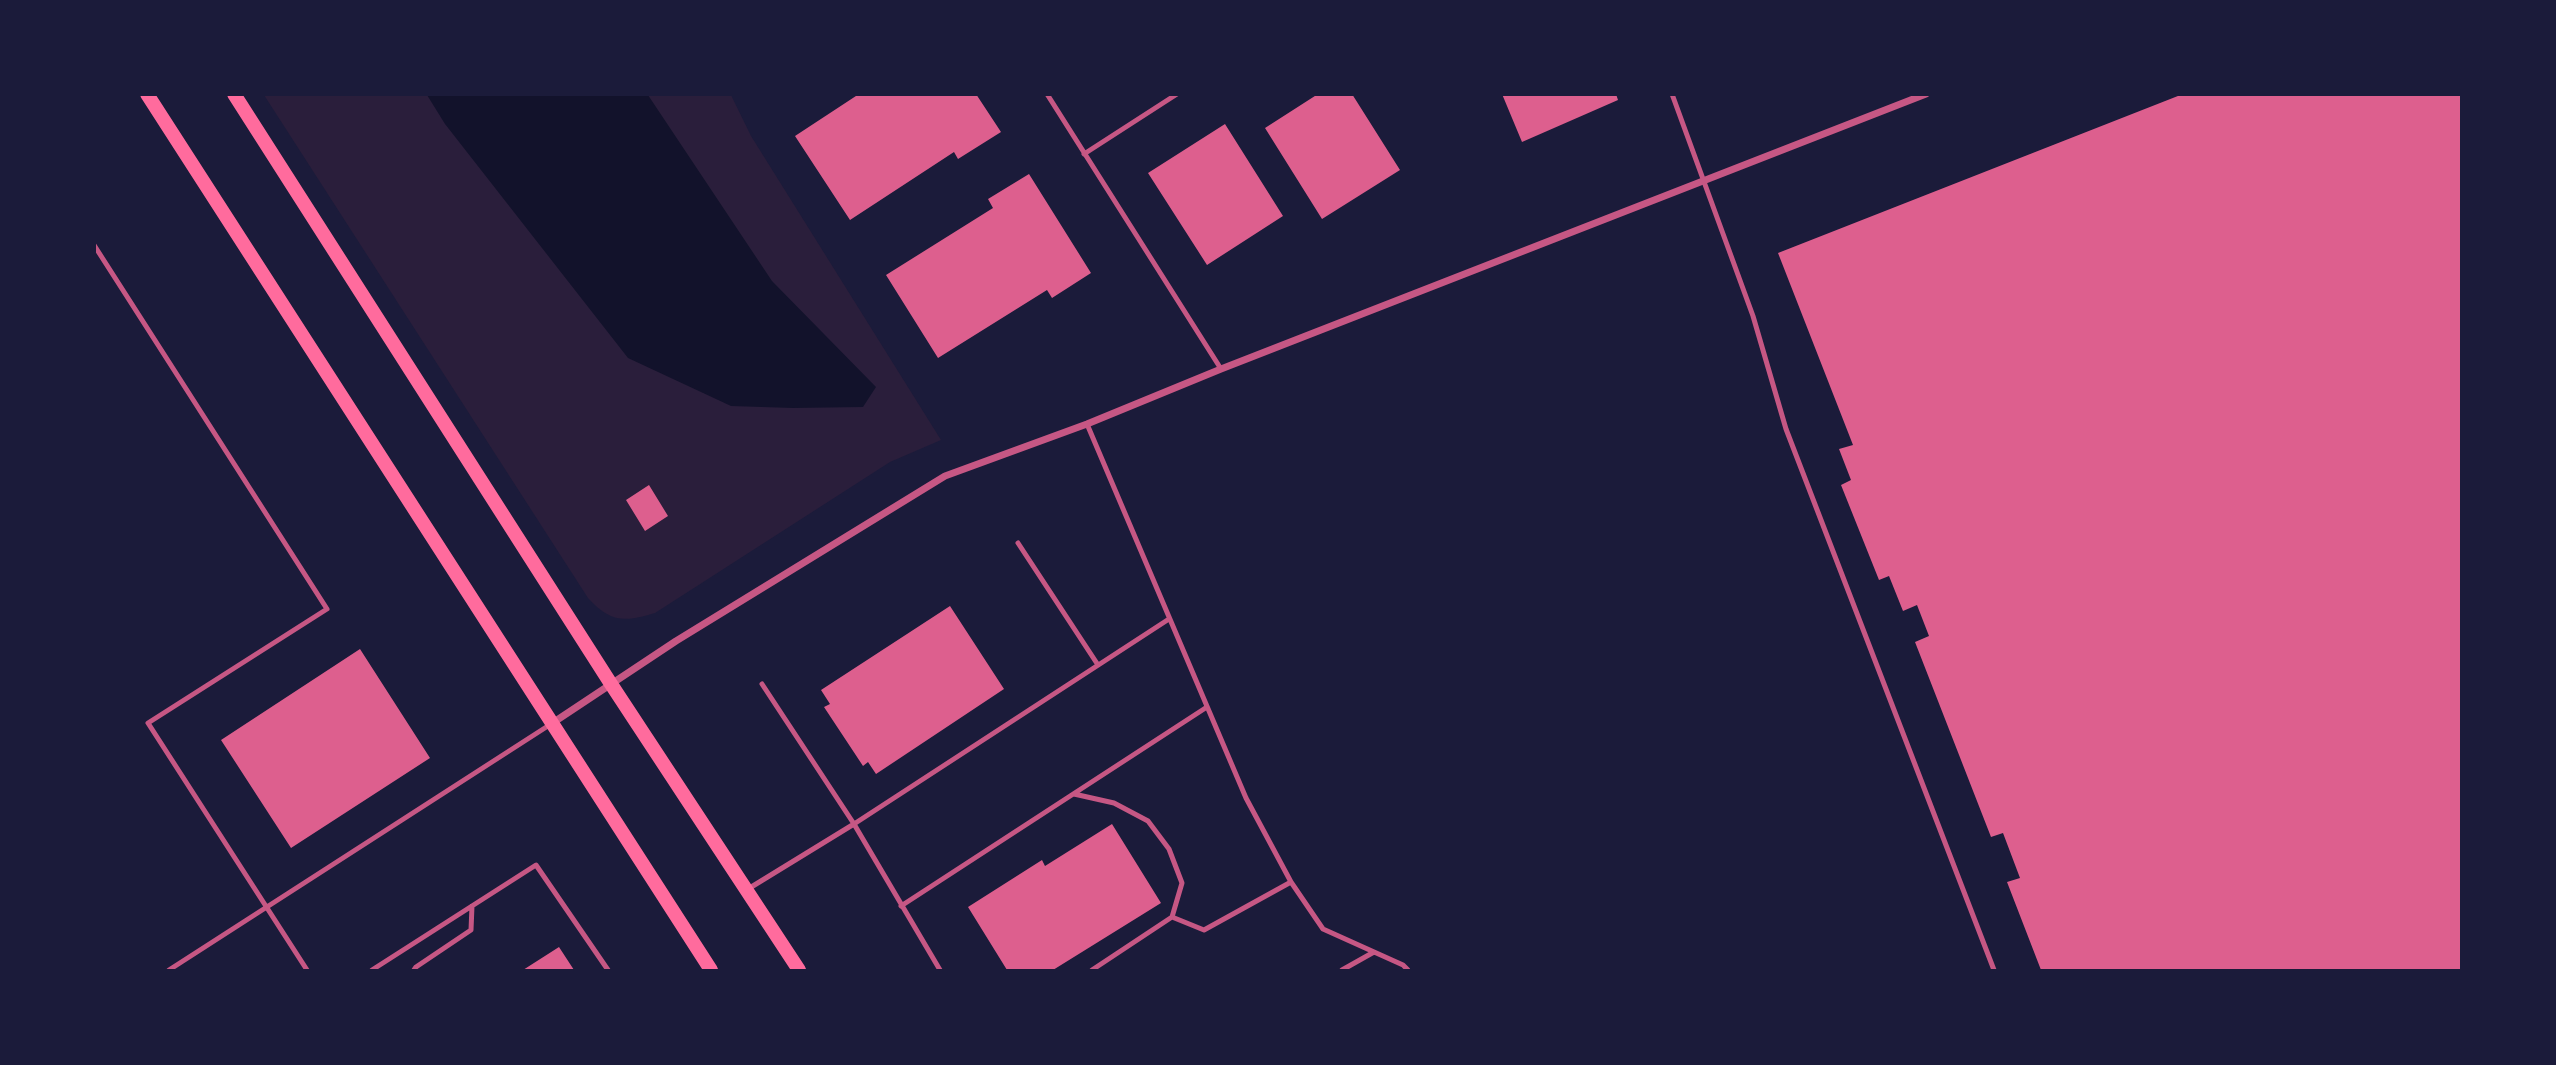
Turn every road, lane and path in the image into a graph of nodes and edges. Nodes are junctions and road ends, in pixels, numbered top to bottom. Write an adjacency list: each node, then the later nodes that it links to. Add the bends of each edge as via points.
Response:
1 (148, 94): 18 (main road)
2 (234, 94): 15 (main road)
3 (1047, 94): 7 (lane)
4 (1177, 94): 7 (lane)
5 (1672, 94): 8 (lane)
6 (1926, 94): 8 (street)
7 (1084, 154): 10 (lane)
8 (1705, 181): 10 (street); 39 (lane, via 1753,316 1786,429)
9 (94, 245): 25 (lane, via 327,609 148,723)
10 (1221, 369): 11 (street)
11 (1087, 424): 13 (lane); 15 (street, via 945,476)
12 (1018, 543): 14 (lane)
13 (1169, 619): 14 (lane); 17 (lane)
14 (1098, 665): 20 (lane)
15 (611, 684): 18 (street); 22 (main road)
16 (762, 684): 20 (lane)
17 (1207, 707): 19 (lane); 21 (lane, via 1246,798)
18 (551, 724): 25 (lane); 33 (main road)
19 (1074, 794): 24 (lane); 26 (lane, via 1114,803 1148,821 1169,849 1182,883)
20 (855, 824): 22 (lane); 24 (lane)
21 (1291, 882): 26 (lane, via 1204,930); 27 (lane, via 1323,929)
22 (747, 890): 34 (main road)
23 (472, 906): 28 (lane); 31 (lane, via 471,930); 32 (lane, via 536,865)
24 (901, 906): 35 (lane)
25 (267, 908): 29 (lane); 30 (lane)
26 (1172, 917): 36 (lane)
27 (1374, 952): 37 (lane); 38 (lane)
28 (373, 970)
29 (169, 971)
30 (306, 971)
31 (414, 971)
32 (608, 971)
33 (711, 971)
34 (799, 971)
35 (940, 971)
36 (1092, 971)
37 (1342, 971)
38 (1408, 971)
39 (1994, 971)

